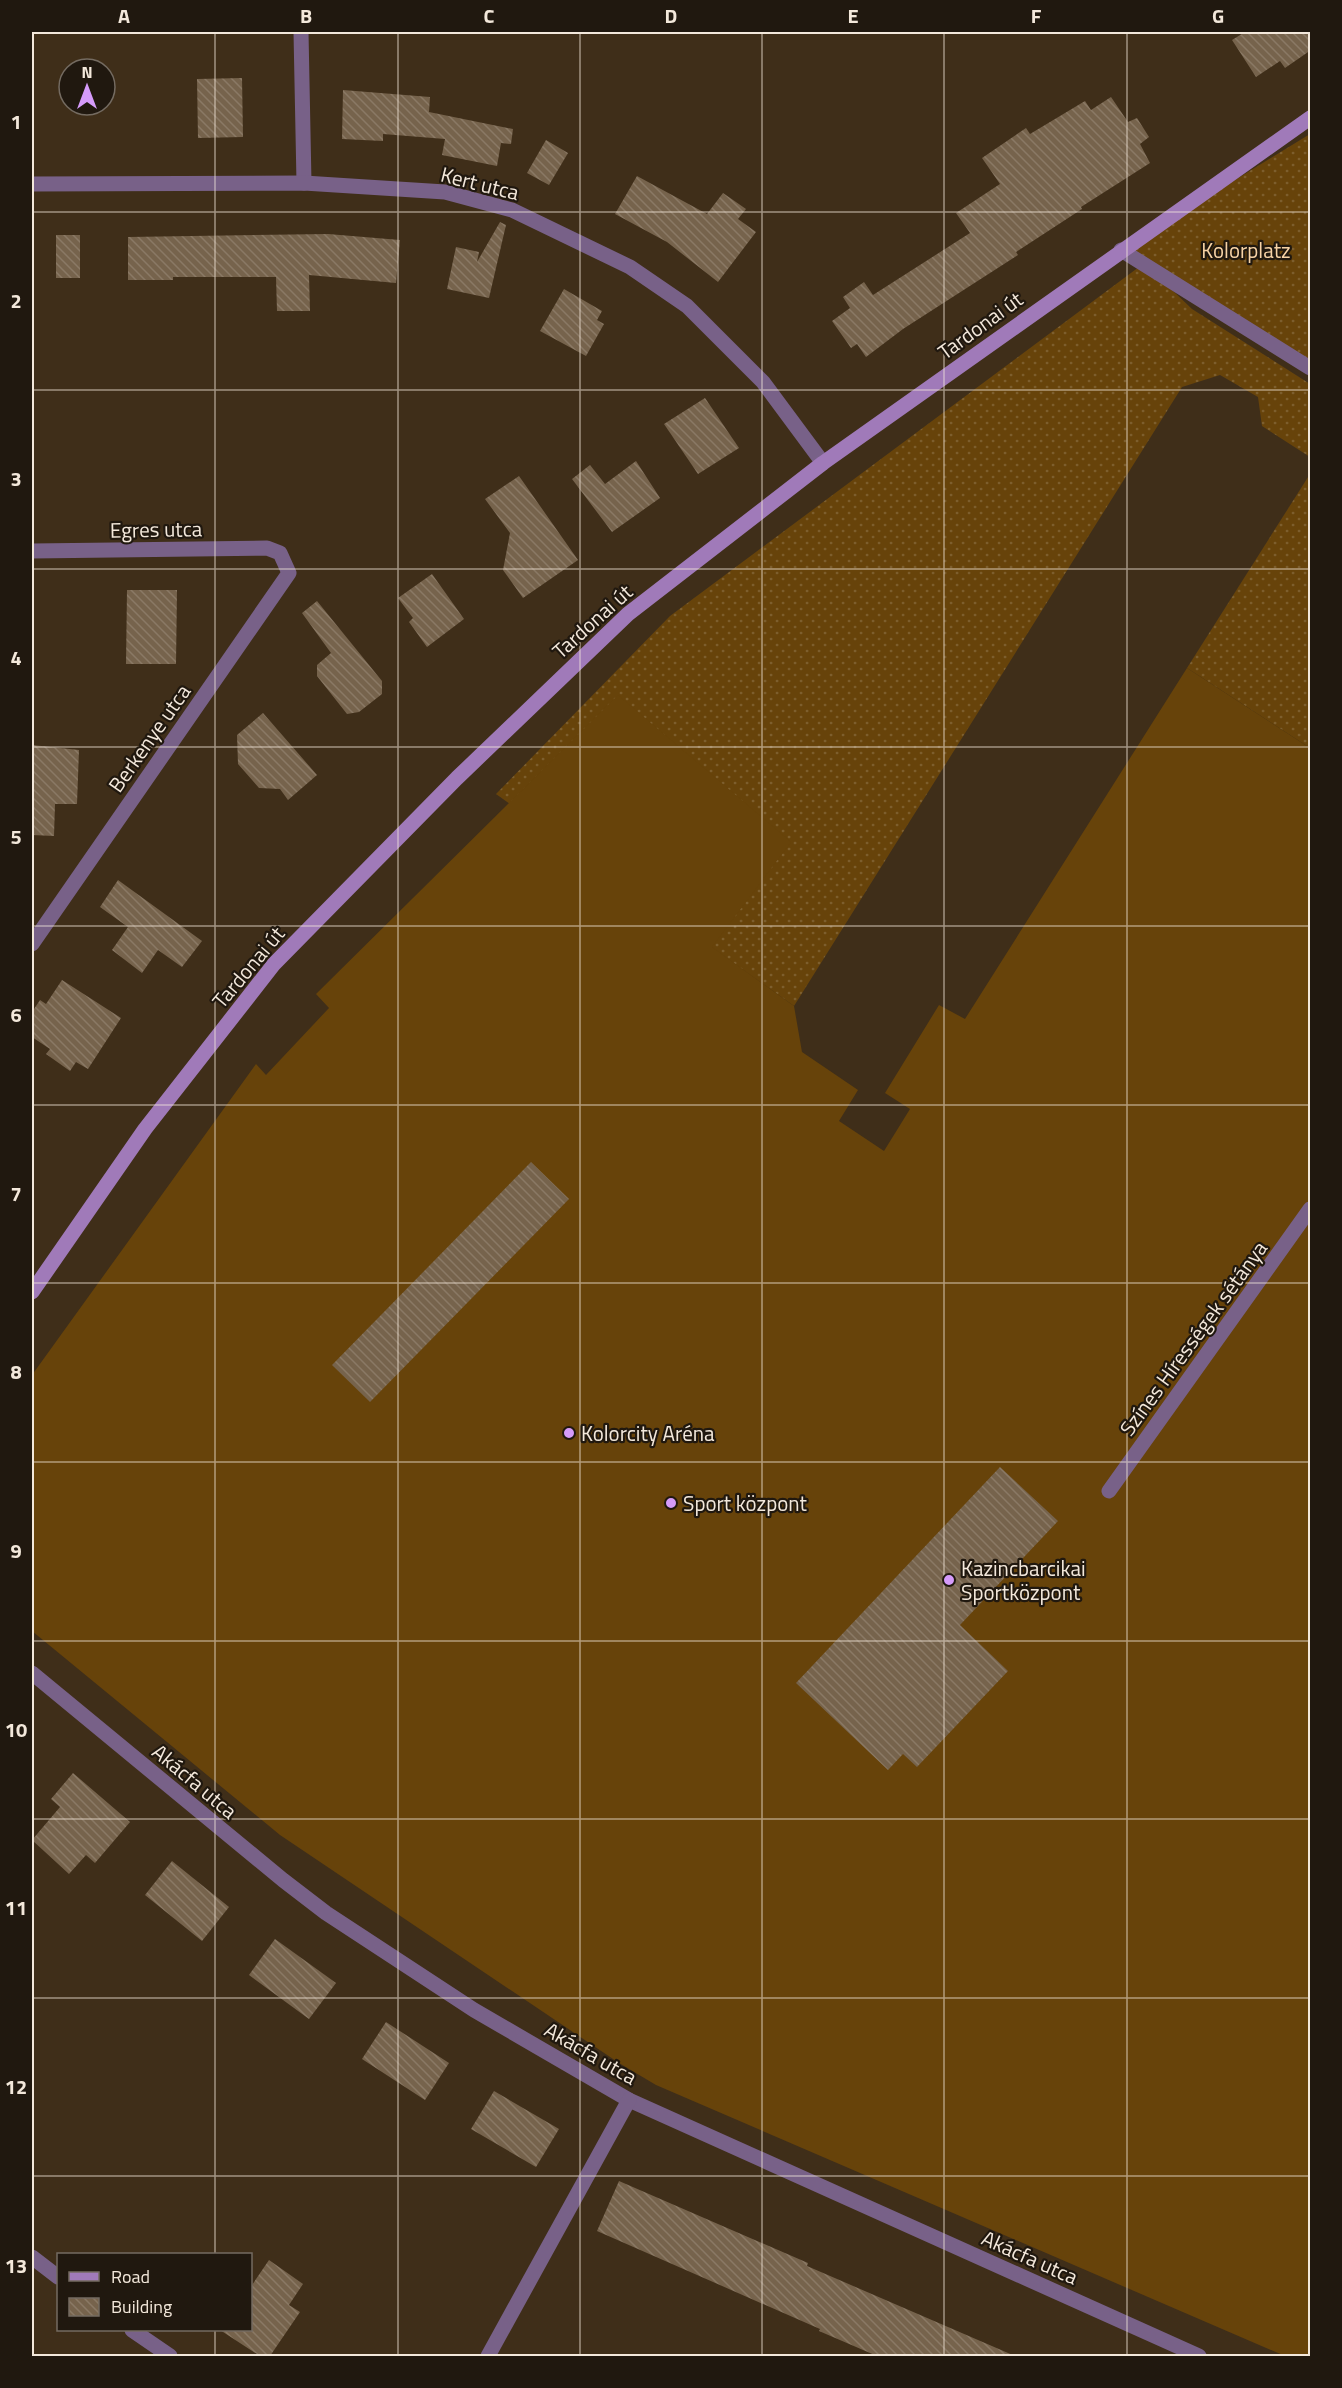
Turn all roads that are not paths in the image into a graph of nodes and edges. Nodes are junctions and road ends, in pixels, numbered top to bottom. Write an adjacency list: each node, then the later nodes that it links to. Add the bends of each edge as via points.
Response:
1 (301, 32): 3 (street)
2 (1311, 118): 5 (street, Tardonai út)
3 (304, 183): 4 (street, Kert utca); 7 (street, Kert utca, via 445,192 512,210 630,267 687,306 763,382)
4 (32, 184)
5 (1121, 250): 6 (street); 7 (street, Tardonai út)
6 (1311, 368)
7 (823, 463): 12 (street, Tardonai út, via 628,614 457,778 274,964 145,1129)
8 (32, 551): 9 (street, Egres utca, via 267,548)
9 (279, 553): 10 (street, Berkenye utca, via 289,573)
10 (32, 944)
11 (1311, 1209): 13 (street, Színes Hírességek sétánya)
12 (32, 1292)
13 (1109, 1491)
14 (32, 1673): 15 (street, Akácfa utca, via 326,1912 474,2010)
15 (629, 2100): 20 (street); 21 (street, Akácfa utca)
16 (32, 2258): 17 (street)
17 (57, 2276)
18 (133, 2331): 19 (street)
19 (170, 2356)
20 (488, 2356)
21 (1199, 2356)

